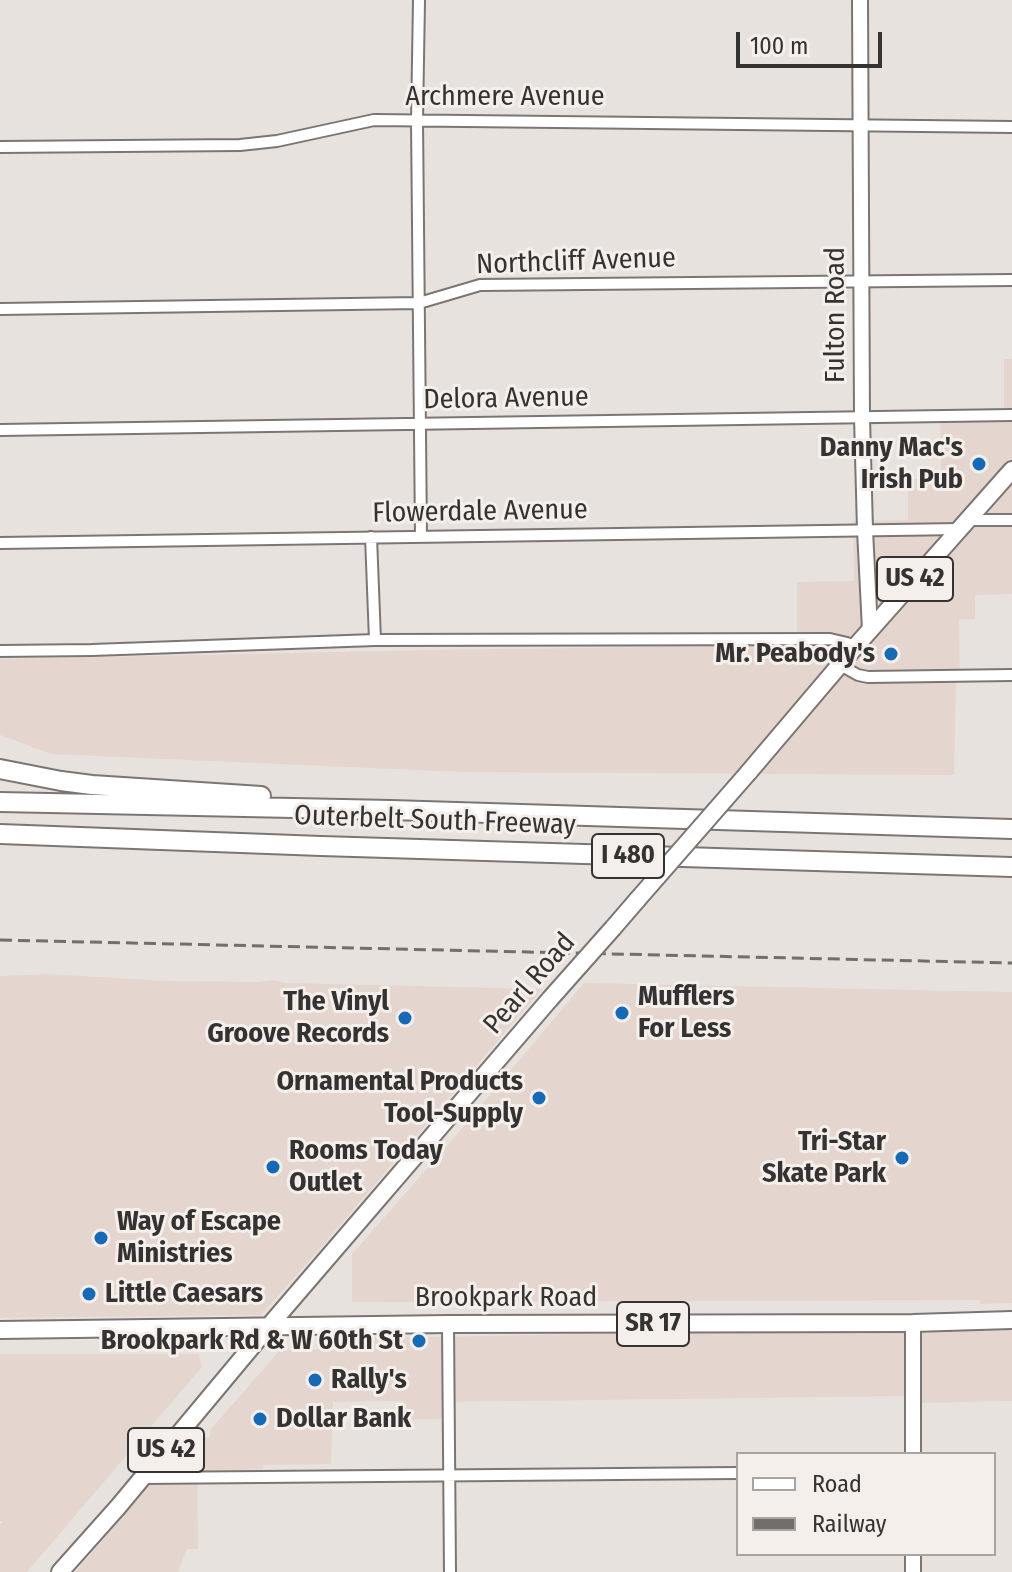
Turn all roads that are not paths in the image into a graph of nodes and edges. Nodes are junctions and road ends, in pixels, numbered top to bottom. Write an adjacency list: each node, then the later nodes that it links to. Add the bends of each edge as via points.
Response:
1 (419, 0): 3 (street)
2 (860, 0): 4 (main road, Fulton Road)
3 (417, 120): 4 (street, Archmere Avenue); 6 (street, Archmere Avenue, via 374,120 240,145); 9 (street)
4 (862, 124): 5 (street, Archmere Avenue); 8 (main road, Fulton Road)
5 (1012, 127)
6 (0, 147)
7 (1012, 280): 8 (street, Northcliff Avenue)
8 (862, 281): 9 (street, Northcliff Avenue, via 480,285); 12 (main road, Fulton Road)
9 (419, 303): 10 (street, Northcliff Avenue); 13 (street)
10 (0, 309)
11 (1012, 415): 12 (street, Delora Avenue)
12 (862, 417): 13 (street, Delora Avenue); 18 (main road, Fulton Road)
13 (419, 425): 14 (street, Delora Avenue); 20 (street)
14 (0, 430)
15 (1012, 470): 17 (main road, Pearl Road / US 42)
16 (1012, 520): 17 (street, Flowerdale Avenue)
17 (964, 525): 18 (street, Flowerdale Avenue); 22 (main road, Pearl Road / US 42)
18 (865, 530): 20 (street, Flowerdale Avenue); 22 (main road, Fulton Road)
19 (371, 537): 20 (street, Flowerdale Avenue); 21 (street, Flowerdale Avenue); 23 (street)
20 (421, 537)
21 (0, 543)
22 (870, 630): 24 (main road, Pearl Road / US 42)
23 (375, 640): 24 (street, via 830,639); 25 (street)
24 (855, 647): 26 (main road, Pearl Road / US 42)
25 (0, 651)
26 (840, 665): 27 (street, via 868,677); 37 (main road, Pearl Road / US 42, bridge)
27 (1012, 675)
28 (0, 769): 30 (highway, via 92,785)
29 (0, 802): 30 (highway, Outerbelt South Freeway / I 480)
30 (391, 810): 31 (highway, Outerbelt South Freeway / I 480)
31 (1012, 829)
32 (0, 834): 33 (highway, Outerbelt South Freeway / I 480)
33 (1012, 867)
34 (1012, 1320): 35 (main road, Brookpark Road / SR 17)
35 (913, 1323): 36 (main road, Brookpark Road / SR 17); 39 (main road)
36 (448, 1324): 37 (main road, Brookpark Road / SR 17); 41 (street)
37 (269, 1326): 38 (main road, Brookpark Road / SR 17); 42 (main road, Pearl Road / US 42)
38 (0, 1330)
39 (913, 1452)
40 (736, 1473): 41 (street)
41 (451, 1475): 42 (street); 44 (street)
42 (142, 1478): 43 (main road, Pearl Road / US 42)
43 (60, 1572)
44 (450, 1572)

